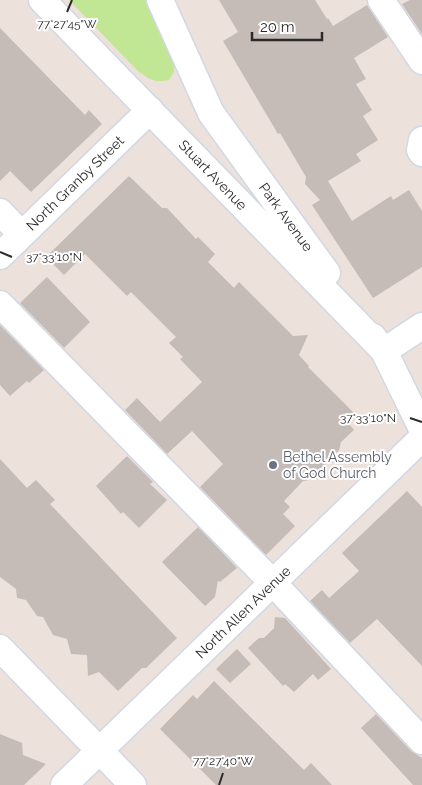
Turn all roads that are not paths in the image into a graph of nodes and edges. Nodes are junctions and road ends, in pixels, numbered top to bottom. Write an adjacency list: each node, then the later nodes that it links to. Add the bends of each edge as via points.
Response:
1 (42, 0): 5 (street, Stuart Avenue)
2 (160, 0): 13 (street, Park Avenue, via 211,113)
3 (381, 0): 4 (street)
4 (422, 61)
5 (150, 110): 9 (street, North Granby Street); 13 (street, Stuart Avenue)
6 (422, 140): 7 (street)
7 (422, 153)
8 (0, 212): 9 (street)
9 (21, 234): 10 (street, North Granby Street)
10 (0, 256)
11 (0, 304): 16 (street)
12 (422, 326): 13 (street)
13 (384, 351): 14 (street, Park Avenue)
14 (422, 429)
15 (422, 438): 16 (street, North Allen Avenue)
16 (273, 583): 18 (street); 19 (street, North Allen Avenue)
17 (0, 648): 19 (street)
18 (422, 741)
19 (99, 750): 20 (street, North Allen Avenue); 21 (street)
20 (64, 785)
21 (133, 785)

